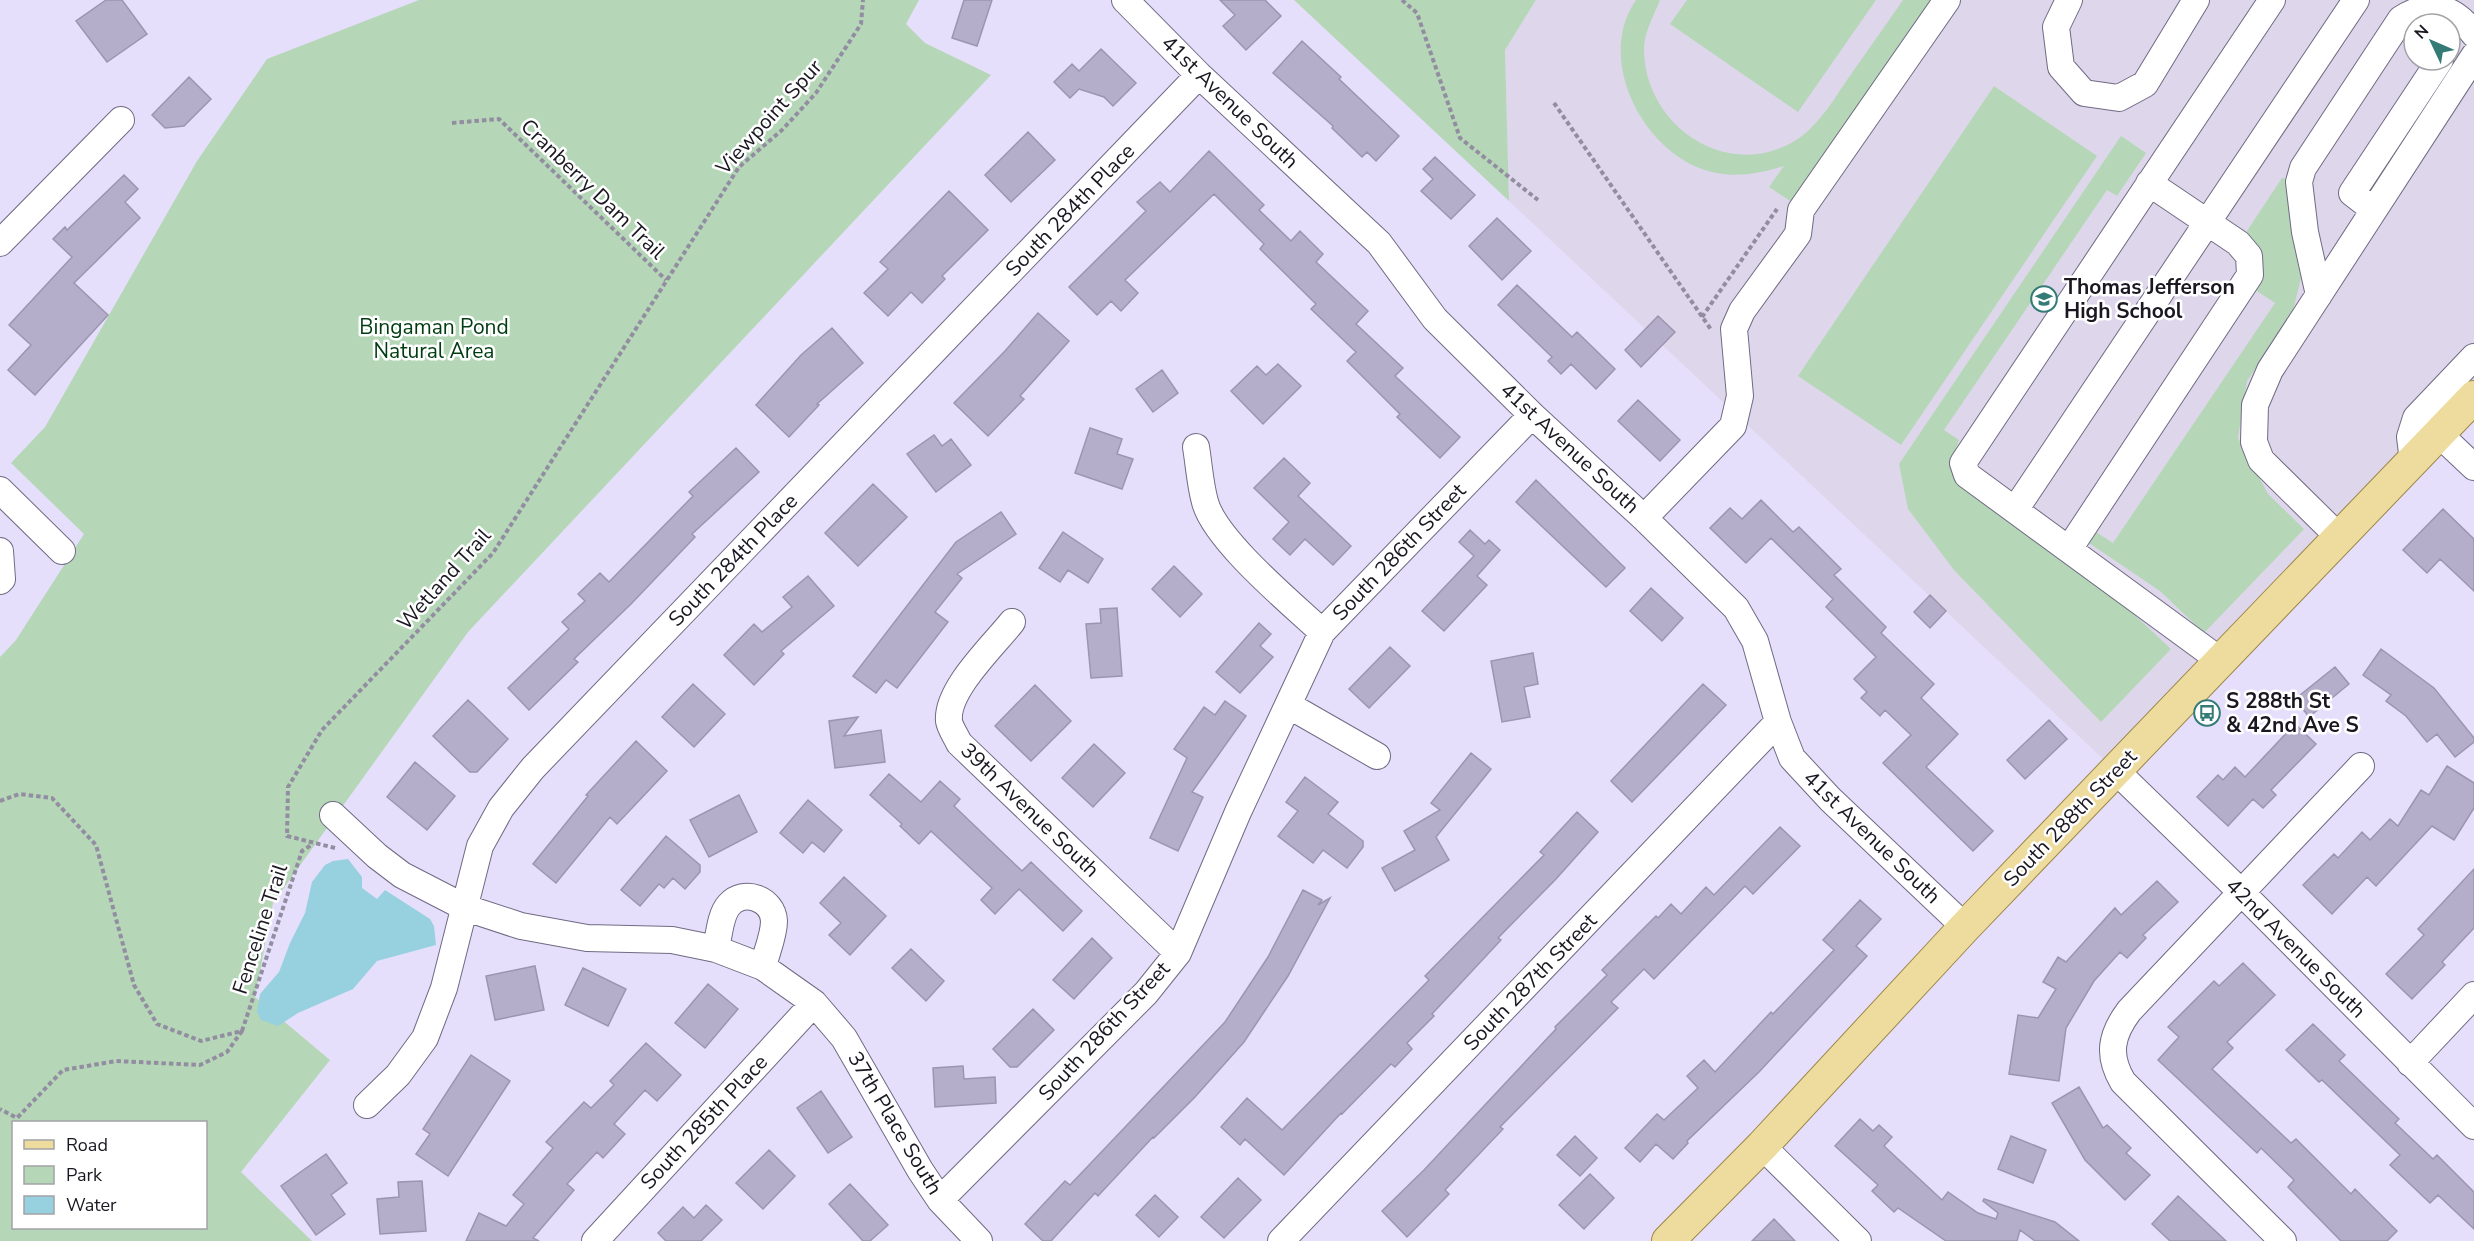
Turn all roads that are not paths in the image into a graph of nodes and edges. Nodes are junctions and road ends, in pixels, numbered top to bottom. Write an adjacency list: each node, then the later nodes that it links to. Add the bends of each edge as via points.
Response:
1 (1125, 0): 10 (street, 41st Avenue South)
2 (1947, 0): 26 (street, via 1801,210 1797,234 1742,311 1734,329 1740,396 1733,426)
3 (2069, 0): 4 (street, via 2056,27 2061,67 2084,93 2119,98 2145,84)
4 (2196, 0)
5 (2272, 0): 12 (street)
6 (2356, 0): 14 (street)
7 (2469, 28): 16 (street, via 2446,8 2433,4 2415,8 2402,19 2303,168 2299,182 2305,232)
8 (2474, 56): 13 (street)
9 (2432, 72): 13 (street, via 2352,193)
10 (1199, 75): 19 (street, 41st Avenue South, via 1379,243 1435,320); 42 (street, South 284th Place, via 533,768 501,808 480,846)
11 (121, 120): 15 (street)
12 (2149, 183): 14 (street); 25 (street, via 1963,463 1967,475)
13 (2374, 210): 16 (street)
14 (2207, 223): 25 (street); 28 (street, via 2238,243 2249,256 2250,275)
15 (0, 243)
16 (2319, 295): 27 (street, via 2266,379 2255,405 2254,442 2261,460)
17 (2474, 357): 22 (street, via 2416,418 2410,437)
18 (2474, 397): 20 (main road, South 288th Street)
19 (1532, 415): 26 (street, 41st Avenue South); 33 (street, South 286th Street)
20 (2439, 434): 22 (main road, South 288th Street); 23 (street)
21 (1196, 447): 33 (street, via 1205,503 1216,526)
22 (2413, 461): 27 (main road, South 288th Street)
23 (2474, 467)
24 (0, 490): 30 (street)
25 (2015, 510): 28 (street)
26 (1644, 518): 36 (street, 41st Avenue South, via 1736,608 1755,641)
27 (2340, 538): 34 (main road, South 288th Street)
28 (2069, 549): 34 (street)
29 (0, 551): 31 (street)
30 (62, 551)
31 (0, 581)
32 (1012, 622): 45 (street, 39th Avenue South, via 960,685 949,723 959,743)
33 (1322, 632): 35 (street, South 286th Street)
34 (2221, 661): 39 (main road, South 288th Street)
35 (1288, 705): 37 (street); 45 (street, South 286th Street)
36 (1778, 722): 43 (street, 41st Avenue South, via 1792,758 1806,775); 56 (street, South 287th Street)
37 (1377, 756)
38 (2361, 766): 41 (street)
39 (2116, 771): 41 (street, 42nd Avenue South); 43 (main road, South 288th Street)
40 (333, 815): 42 (street, 37th Place South, via 402,875)
41 (2241, 892): 49 (street, 42nd Avenue South); 59 (street, via 2129,1011 2118,1025 2112,1049 2117,1072 2133,1092)
42 (466, 908): 44 (street, 37th Place South, via 521,927 576,936 672,940); 50 (street, South 284th Place, via 444,988 425,1038 398,1075)
43 (1965, 927): 52 (main road, South 288th Street)
44 (716, 949): 46 (street, 37th Place South); 46 (street, via 729,904 738,898 757,898 766,903 774,921)
45 (1178, 953): 53 (street, South 286th Street, via 1146,993)
46 (763, 967): 48 (street, 37th Place South)
47 (2474, 995): 49 (street)
48 (814, 1003): 53 (street, 37th Place South, via 844,1038); 54 (street, South 285th Place)
49 (2410, 1063): 51 (street, 42nd Avenue South)
50 (367, 1105)
51 (2474, 1126)
52 (1762, 1146): 57 (main road, South 288th Street); 58 (street)
53 (940, 1200): 55 (street, 37th Place South)
54 (597, 1240)
55 (979, 1241)
56 (1281, 1241)
57 (1668, 1241)
58 (1858, 1241)
59 (2283, 1241)

